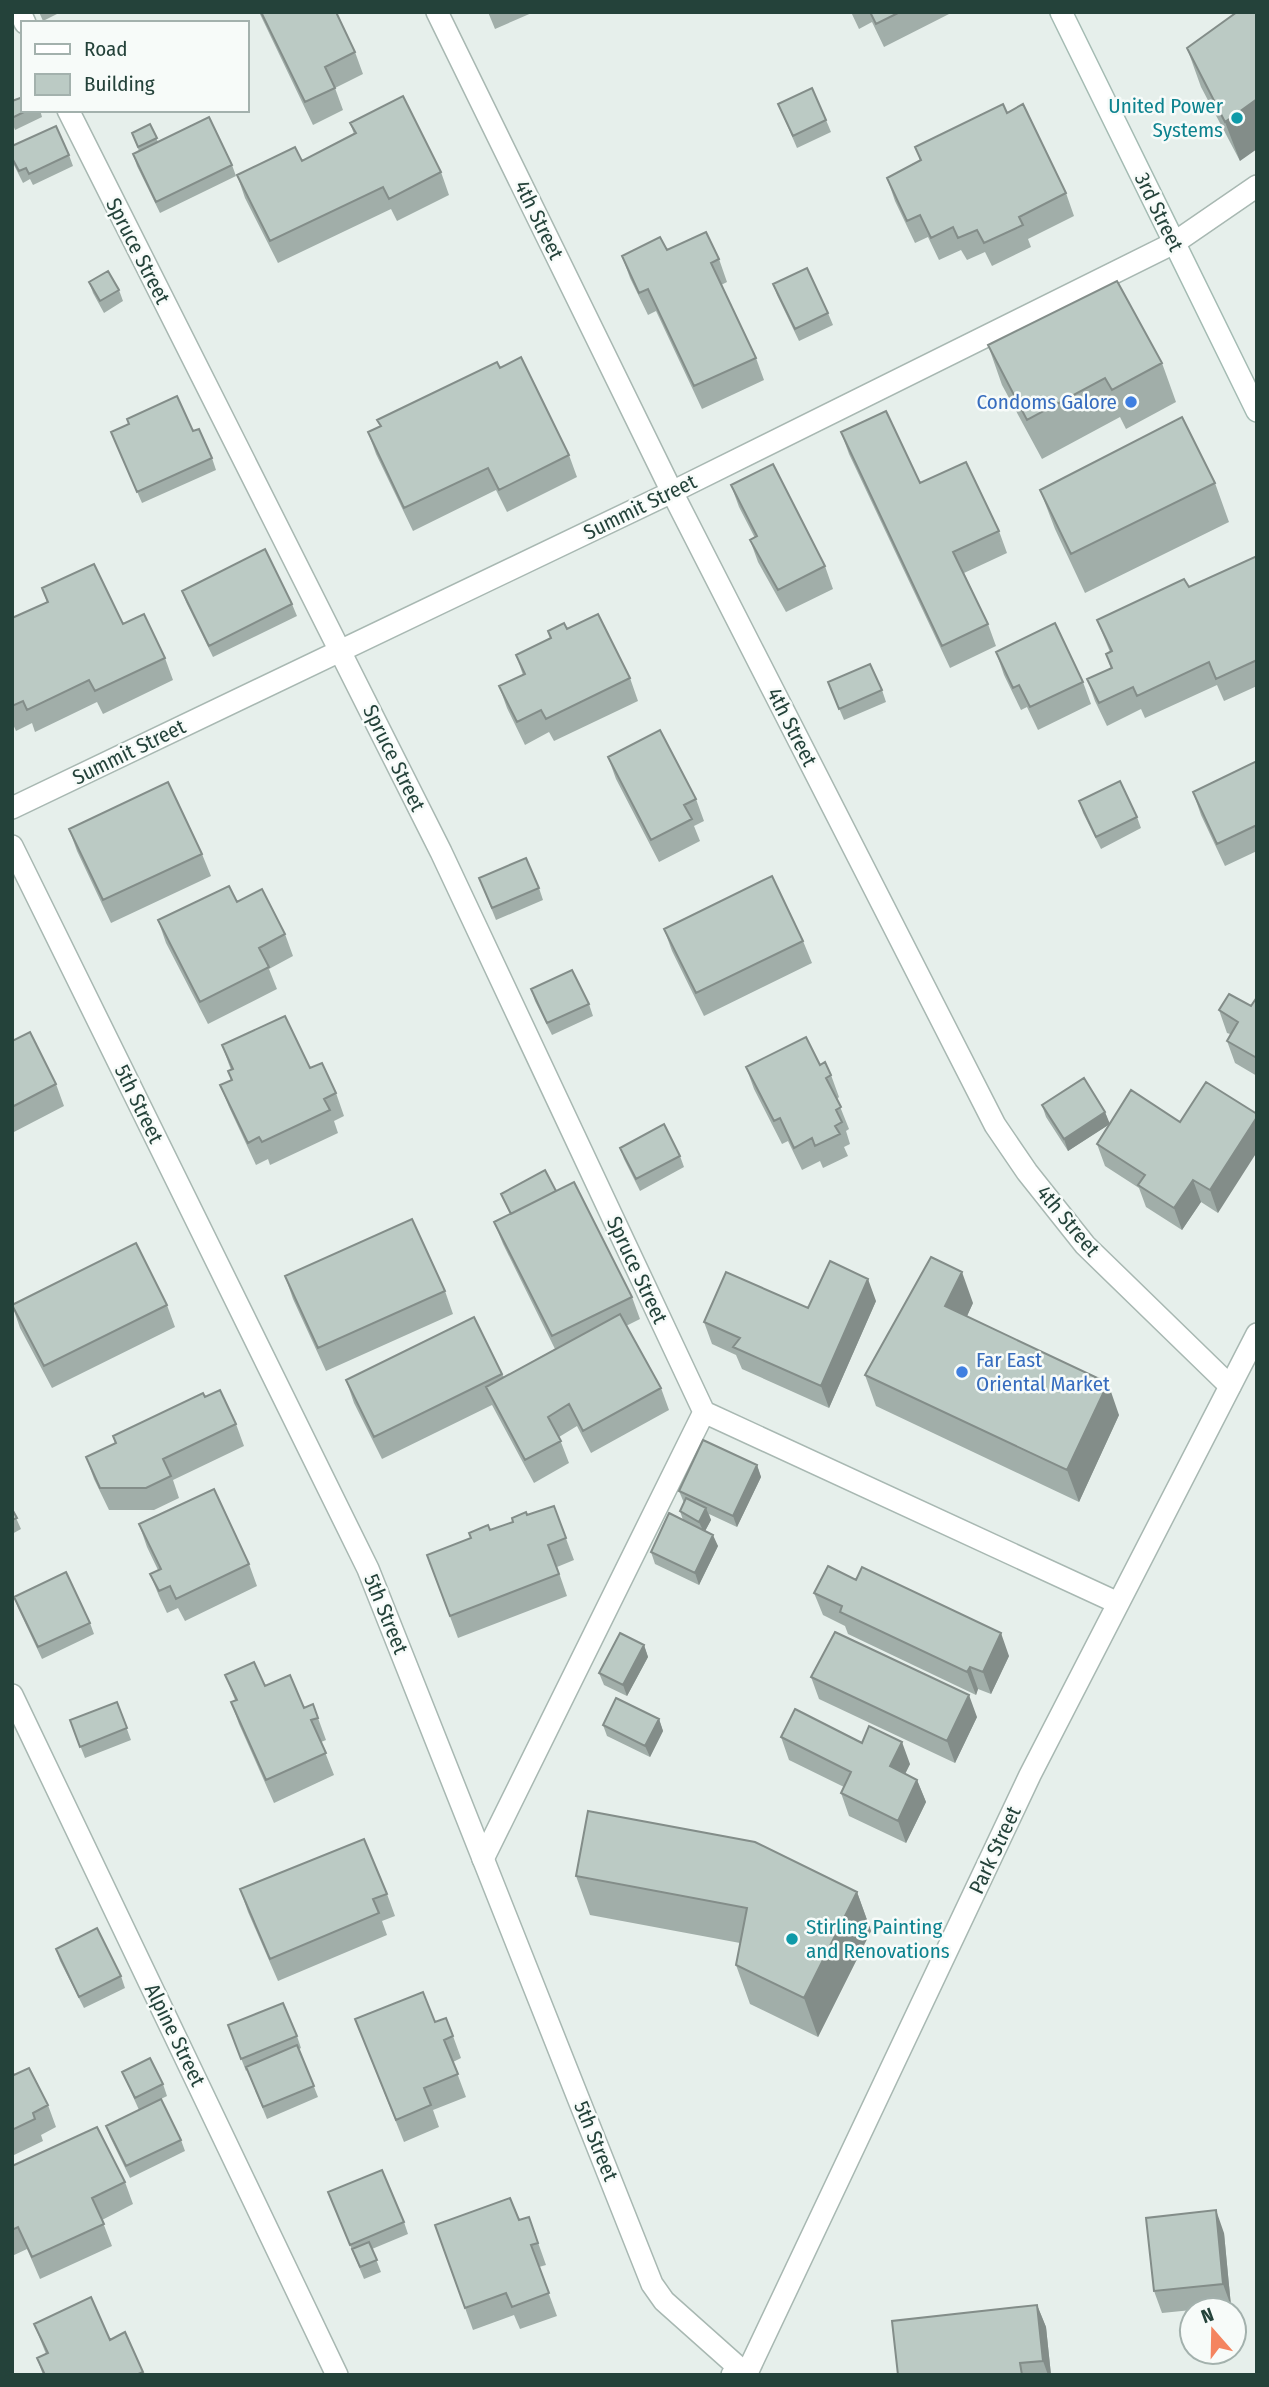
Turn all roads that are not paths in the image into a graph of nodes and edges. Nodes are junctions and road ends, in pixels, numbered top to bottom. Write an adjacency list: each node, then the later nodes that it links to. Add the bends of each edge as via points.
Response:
1 (437, 12): 7 (street, 4th Street)
2 (1061, 12): 5 (street, 3rd Street)
3 (69, 112): 8 (street, Spruce Street)
4 (1257, 186): 5 (street, Summit Street)
5 (1174, 243): 6 (street, 3rd Street); 7 (street, Summit Street)
6 (1257, 411)
7 (672, 492): 8 (street, Summit Street); 12 (street, 4th Street, via 995,1125 1085,1245)
8 (341, 650): 9 (street, Summit Street); 13 (street, Spruce Street)
9 (12, 808)
10 (12, 846): 16 (street, 5th Street, via 368,1569)
11 (1257, 1334): 12 (street, Park Street)
12 (1230, 1386): 14 (street, Park Street)
13 (704, 1412): 14 (street); 16 (street)
14 (1118, 1603): 17 (street, Park Street, via 1030,1775)
15 (12, 1695): 18 (street, Alpine Street)
16 (483, 1859): 17 (street, 5th Street, via 652,2284 664,2301)
17 (742, 2374)
18 (337, 2375)

